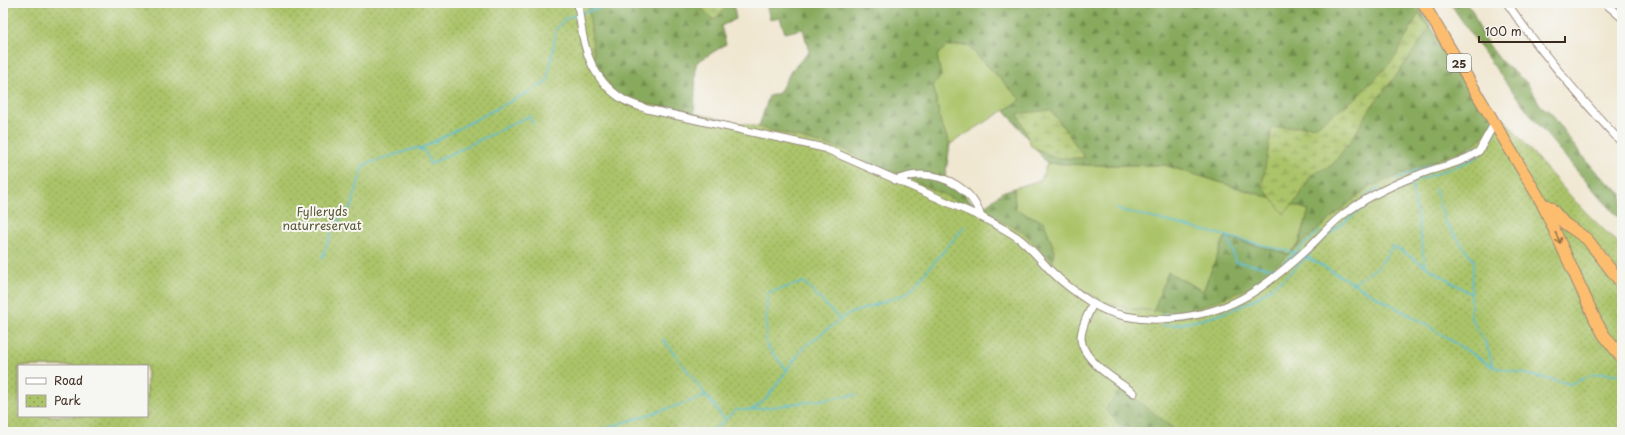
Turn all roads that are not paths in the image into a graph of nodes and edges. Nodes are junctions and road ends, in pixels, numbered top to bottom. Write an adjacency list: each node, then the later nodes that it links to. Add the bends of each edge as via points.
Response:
1 (578, 3): 8 (street, via 582,33 592,67 599,79 625,101 647,109 824,148)
2 (1423, 3): 6 (highway, 25)
3 (1507, 3): 7 (street, via 1543,51)
4 (1605, 3): 5 (street)
5 (1622, 18)
6 (1494, 124): 9 (highway); 12 (street, via 1479,151 1370,196 1346,212 1269,283 1227,307 1199,315 1150,319 1104,309)
7 (1622, 143)
8 (895, 180): 10 (street); 10 (street, via 918,174 945,179 970,195)
9 (1542, 203): 11 (highway, via 1587,239); 13 (highway, one-way to 13, via 1596,321)
10 (981, 217): 12 (street, via 1023,242 1062,281)
11 (1622, 284)
12 (1093, 304): 14 (street, via 1081,339 1085,352 1092,361)
13 (1622, 358)
14 (1134, 393)

